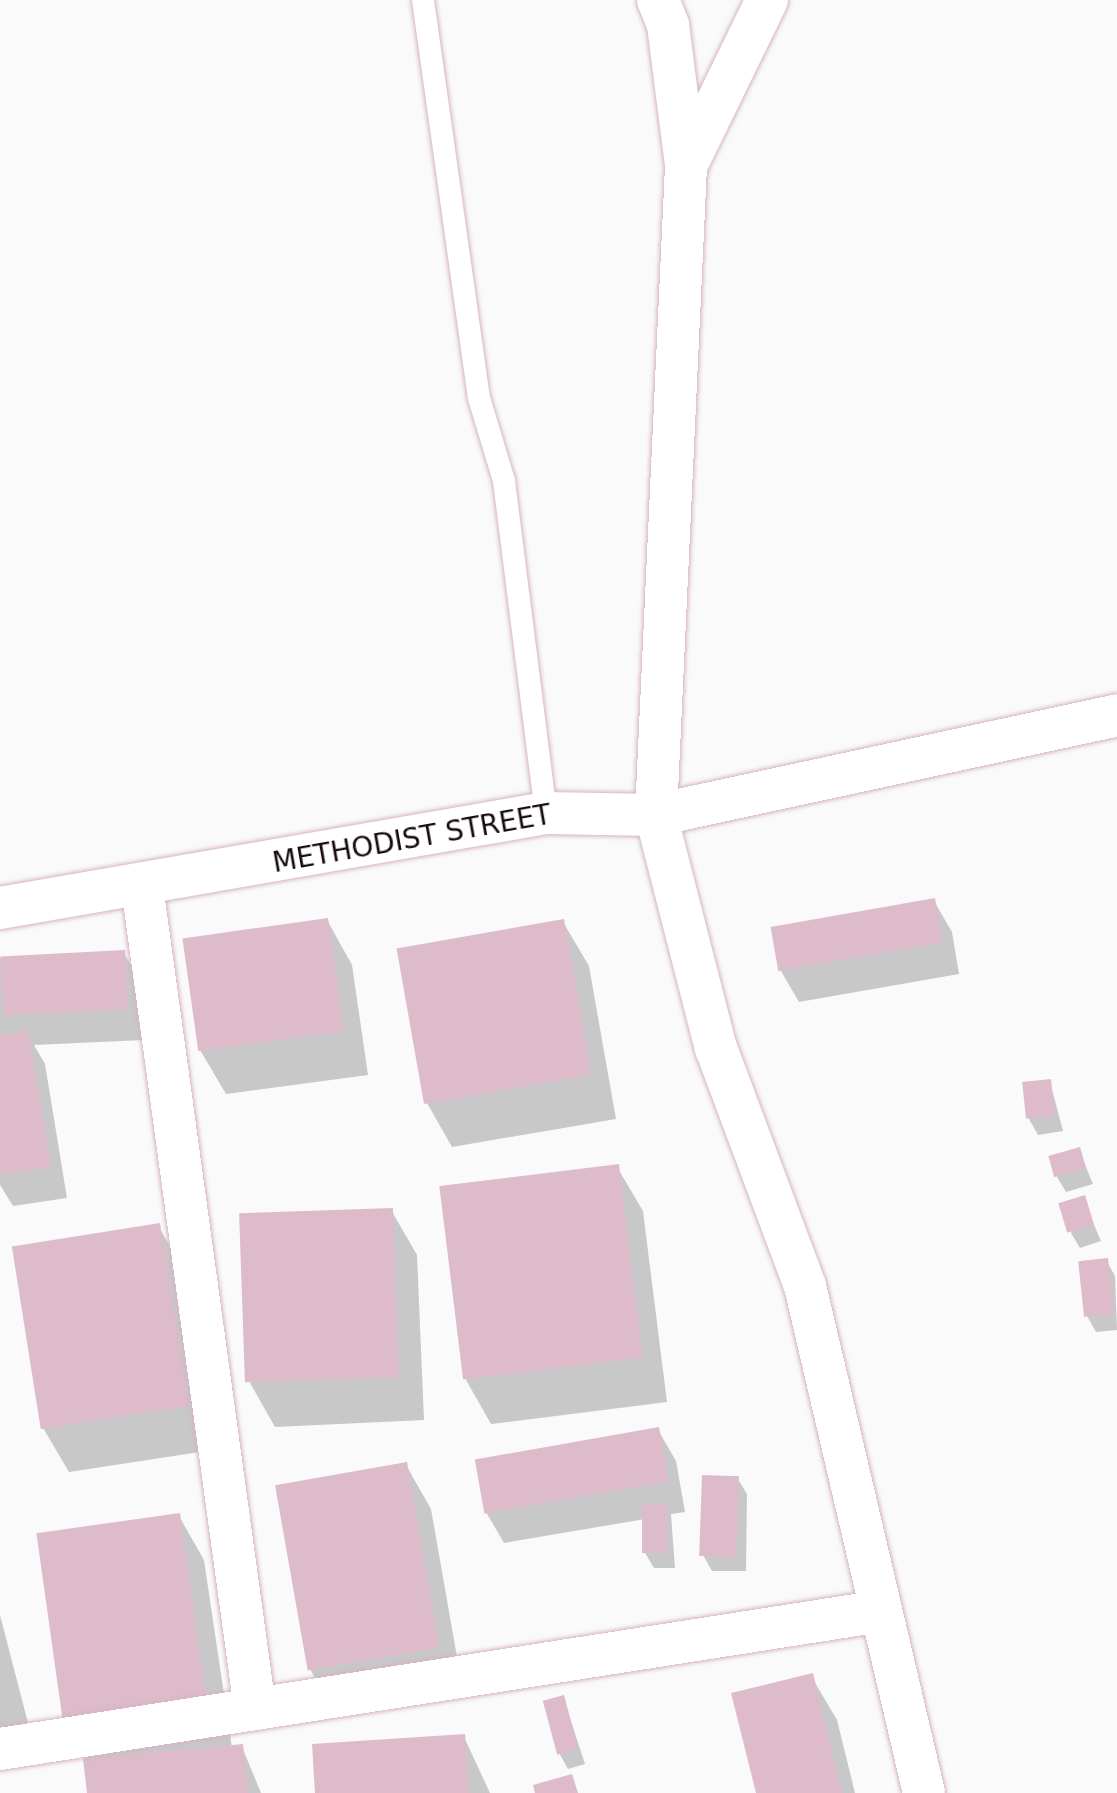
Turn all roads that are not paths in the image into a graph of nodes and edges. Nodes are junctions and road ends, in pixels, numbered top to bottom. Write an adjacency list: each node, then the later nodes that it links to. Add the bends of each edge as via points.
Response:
1 (422, 0): 6 (lane, via 480,398 504,481)
2 (658, 0): 4 (street, via 668,25)
3 (767, 0): 4 (street)
4 (686, 166): 7 (street)
5 (1117, 715): 7 (street, METHODIST STREET)
6 (546, 813): 7 (street, METHODIST STREET); 8 (street, METHODIST STREET)
7 (656, 816): 10 (street, via 716,1048 804,1286)
8 (142, 886): 9 (street, METHODIST STREET); 11 (street)
9 (0, 908)
10 (881, 1611): 11 (street); 13 (street)
11 (255, 1709): 12 (street)
12 (0, 1749)
13 (924, 1793)

